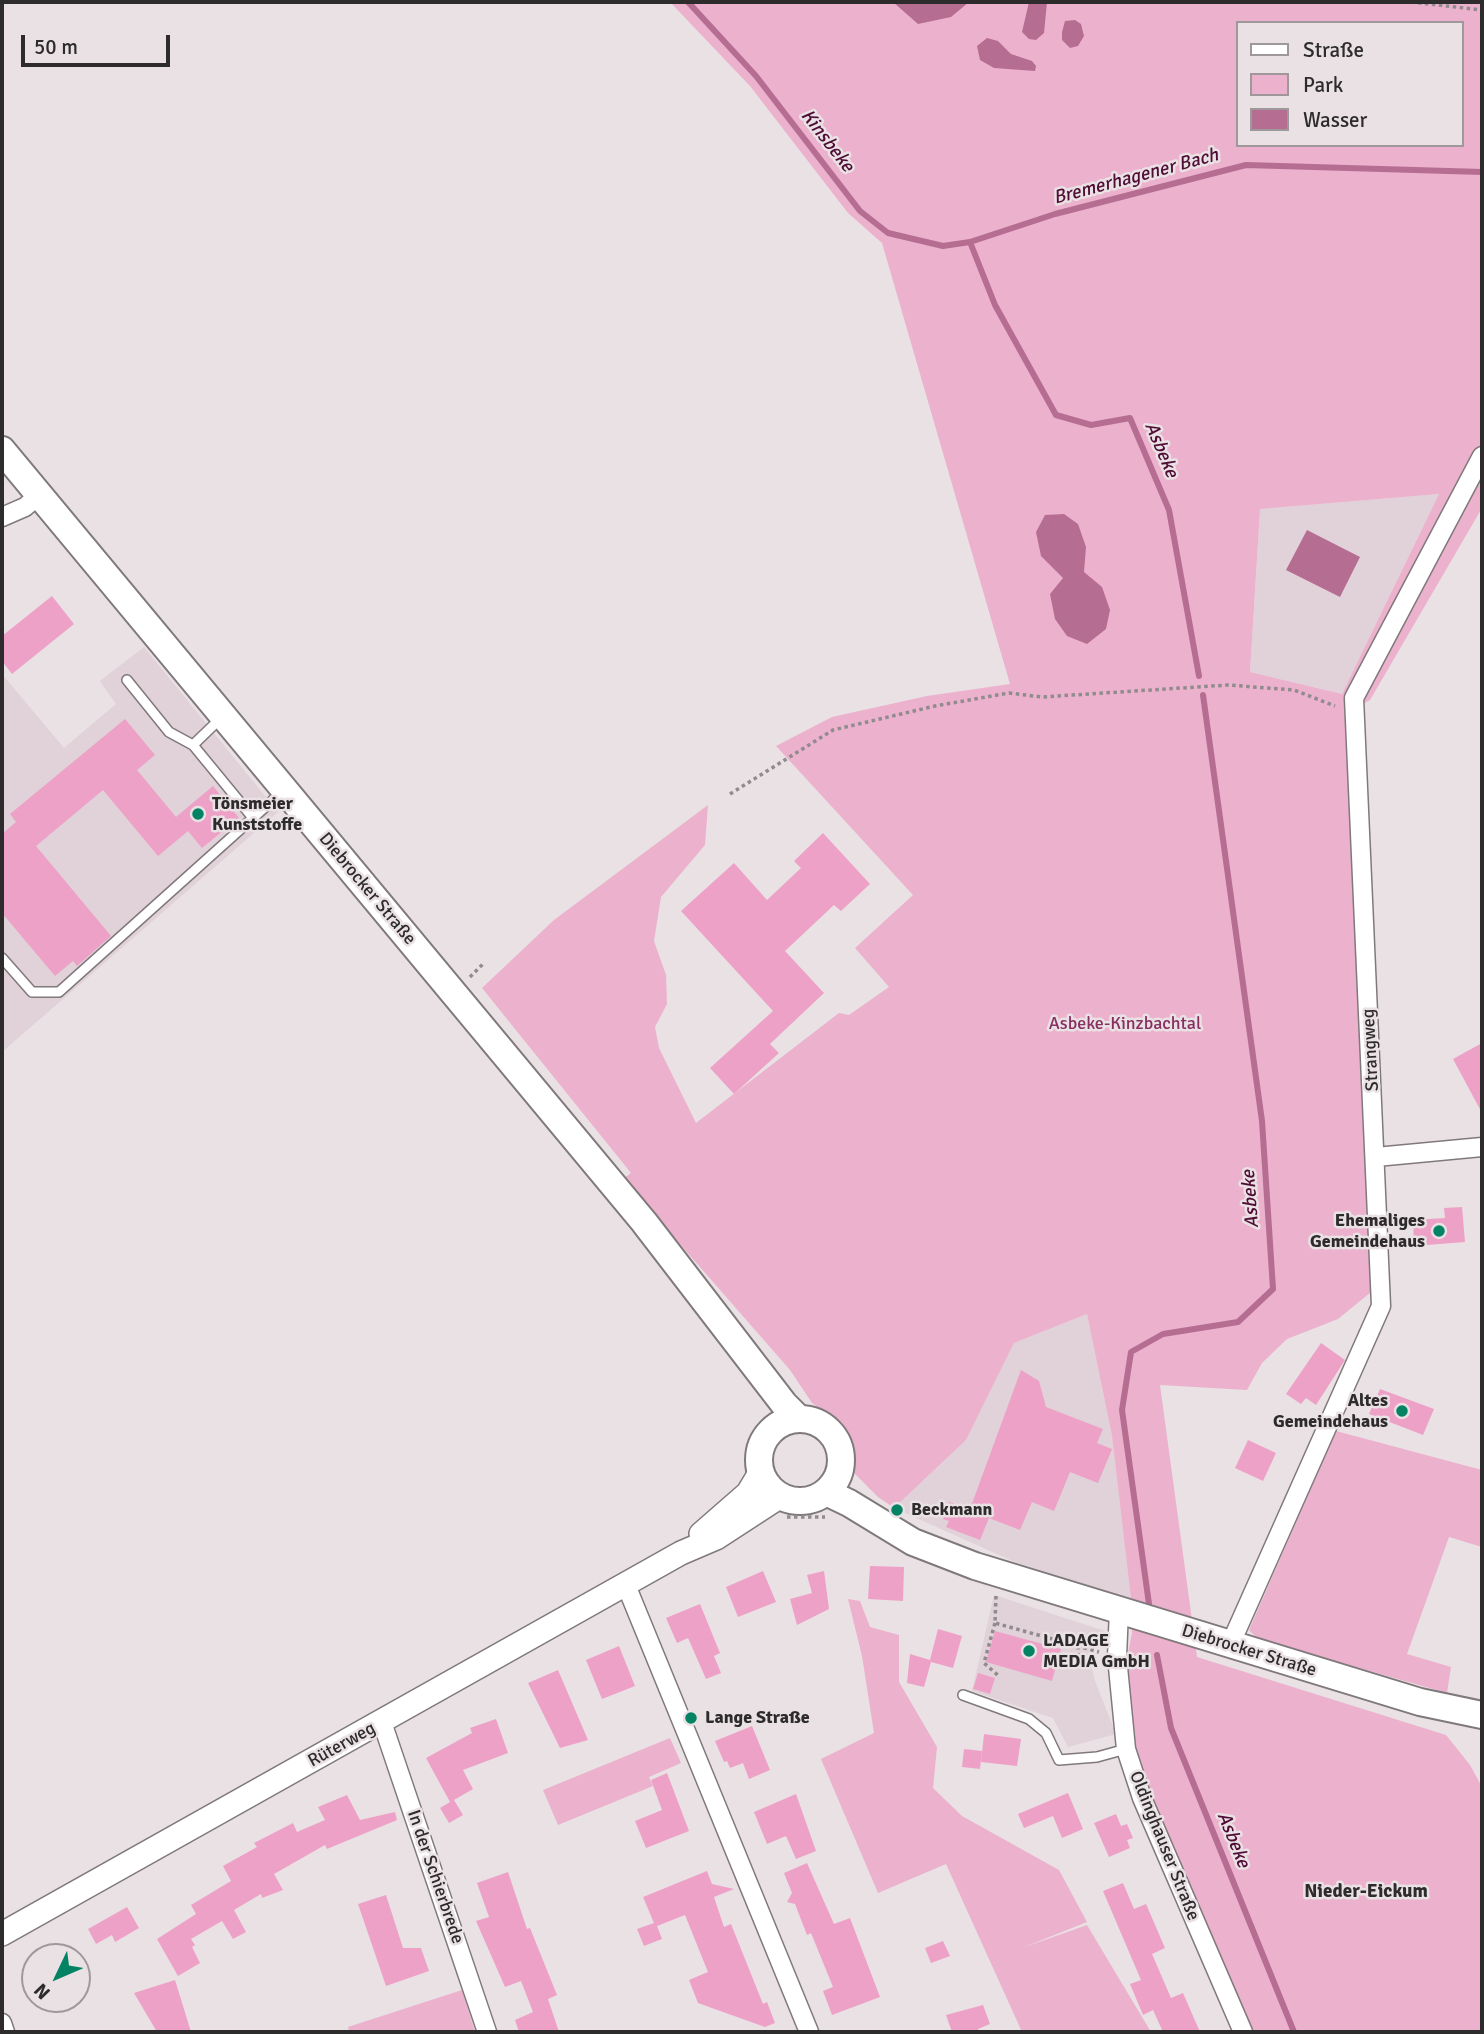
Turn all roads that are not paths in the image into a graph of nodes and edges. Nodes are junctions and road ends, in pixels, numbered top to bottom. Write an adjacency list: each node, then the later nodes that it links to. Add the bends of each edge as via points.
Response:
1 (2, 450): 3 (main road, Diebrocker Straße)
2 (1482, 456): 12 (street, Strangweg, via 1354,698)
3 (39, 495): 4 (street); 6 (main road, Diebrocker Straße)
4 (2, 517)
5 (127, 680): 7 (lane, via 169,732)
6 (223, 716): 7 (lane); 8 (main road, Diebrocker Straße)
7 (193, 745): 9 (lane)
8 (284, 790): 9 (lane); 13 (main road, Diebrocker Straße)
9 (253, 818): 10 (lane, via 59,992 32,992)
10 (2, 958)
11 (1482, 1147): 12 (street)
12 (1376, 1157): 22 (street, Strangweg, via 1381,1306)
13 (729, 1330): 14 (main road, Diebrocker Straße); 15 (main road, Diebrocker Straße, via 767,1409)
14 (799, 1419): 15 (main road); 17 (main road, via 821,1426 837,1442 841,1457)
15 (771, 1430): 16 (main road, via 760,1450)
16 (760, 1473): 18 (main road); 19 (street, Rüterweg, via 748,1493)
17 (832, 1494): 18 (main road); 21 (main road, Diebrocker Straße, via 914,1542 987,1570)
18 (770, 1502): 19 (street, Rüterweg, via 716,1538)
19 (681, 1553): 20 (street, Rüterweg)
20 (626, 1585): 25 (street, Rüterweg); 31 (street)
21 (1119, 1610): 22 (main road, Diebrocker Straße); 26 (street, Oldinghauser Straße, via 1117,1657)
22 (1230, 1645): 24 (main road, Diebrocker Straße, via 1420,1702)
23 (963, 1695): 26 (lane, via 1030,1719 1046,1733 1059,1760)
24 (1482, 1715)
25 (382, 1722): 27 (street, Rüterweg); 30 (street, In der Schierbrede)
26 (1126, 1749): 32 (street, Oldinghauser Straße, via 1142,1798)
27 (2, 1934)
28 (2, 2023): 29 (street)
29 (5, 2032)
30 (487, 2032)
31 (808, 2032)
32 (1243, 2032)

